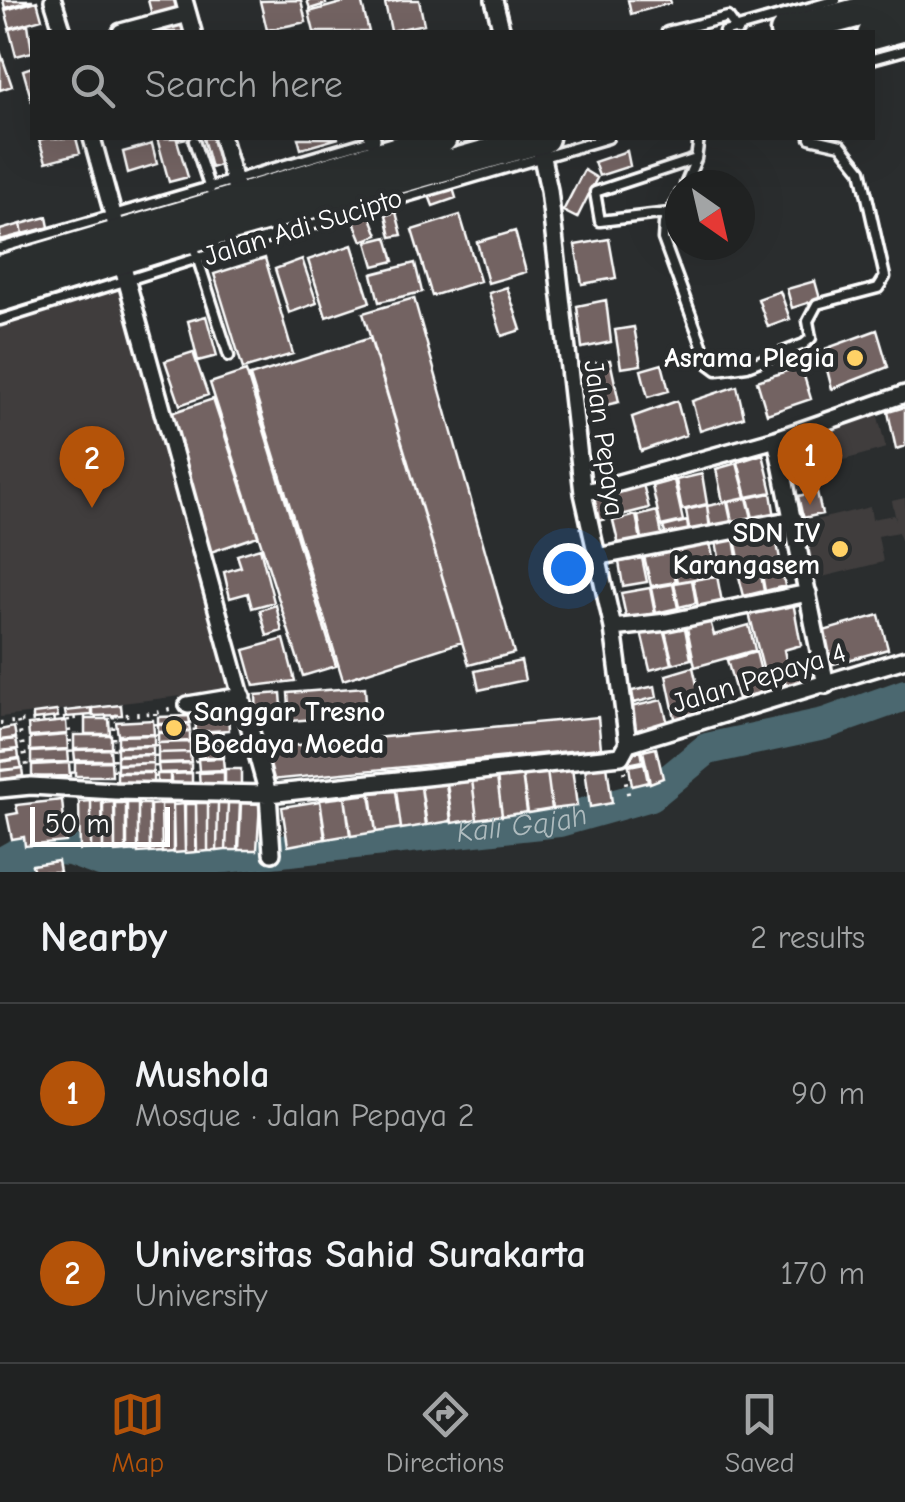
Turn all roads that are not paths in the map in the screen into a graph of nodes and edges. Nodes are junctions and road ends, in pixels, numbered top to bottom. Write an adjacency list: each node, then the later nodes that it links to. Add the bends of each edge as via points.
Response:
1 (52, 0): 7 (street)
2 (494, 0): 9 (street)
3 (905, 0): 5 (highway)
4 (186, 7): 8 (street)
5 (831, 11): 12 (lane); 13 (highway)
6 (905, 26): 14 (highway)
7 (62, 30)
8 (126, 30)
9 (502, 30)
10 (674, 30): 11 (lane, via 728,17)
11 (737, 30)
12 (743, 30)
13 (789, 30)
14 (875, 35)
15 (905, 50): 16 (lane)
16 (875, 58)
17 (93, 140): 33 (street)
18 (222, 140): 29 (street)
19 (437, 140): 26 (highway, Jalan Adi Sucipto)
20 (589, 140): 24 (lane, Jalan Adi Sucipto)
21 (698, 140): 25 (lane)
22 (819, 140): 34 (lane, via 841,145 865,179 885,271 878,288 817,304 804,344 747,366 712,368)
23 (194, 141): 29 (lane)
24 (542, 145): 26 (highway, Jalan Adi Sucipto, via 472,168); 41 (street, Jalan Pepaya)
25 (696, 159): 27 (lane); 30 (lane, via 594,192 600,220)
26 (381, 161): 28 (highway, Jalan Adi Sucipto); 28 (lane, Jalan Adi Sucipto)
27 (691, 170)
28 (310, 192): 29 (highway, Jalan Adi Sucipto); 29 (highway, Jalan Adi Sucipto, via 265,228)
29 (225, 208): 31 (highway, Jalan Adi Sucipto); 31 (lane, Jalan Adi Sucipto)
30 (665, 213)
31 (187, 227): 33 (highway, Jalan Adi Sucipto); 33 (lane, Jalan Adi Sucipto); 38 (lane)
32 (0, 248): 33 (lane, Jalan Adi Sucipto)
33 (120, 248): 35 (highway, Jalan Adi Sucipto); 37 (highway, Jalan Adi Sucipto); 48 (street)
34 (670, 260)
35 (0, 270)
36 (0, 309): 37 (lane)
37 (1, 312)
38 (229, 356)
39 (905, 394): 40 (street)
40 (776, 439): 41 (street); 42 (street)
41 (583, 493): 43 (street, Jalan Pepaya)
42 (794, 519): 43 (street); 44 (street)
43 (596, 558): 45 (street, Jalan Pepaya)
44 (808, 593): 45 (street); 47 (street)
45 (614, 628): 50 (street, Jalan Pepaya)
46 (905, 660): 47 (street, Jalan Pepaya 4)
47 (826, 685): 50 (street, Jalan Pepaya 4)
48 (242, 696): 49 (street); 52 (street)
49 (191, 704)
50 (624, 750): 52 (street, Jalan Pepaya 4)
51 (0, 789): 52 (street, Jalan Pepaya 4)
52 (268, 794): 53 (street)
53 (272, 853)

